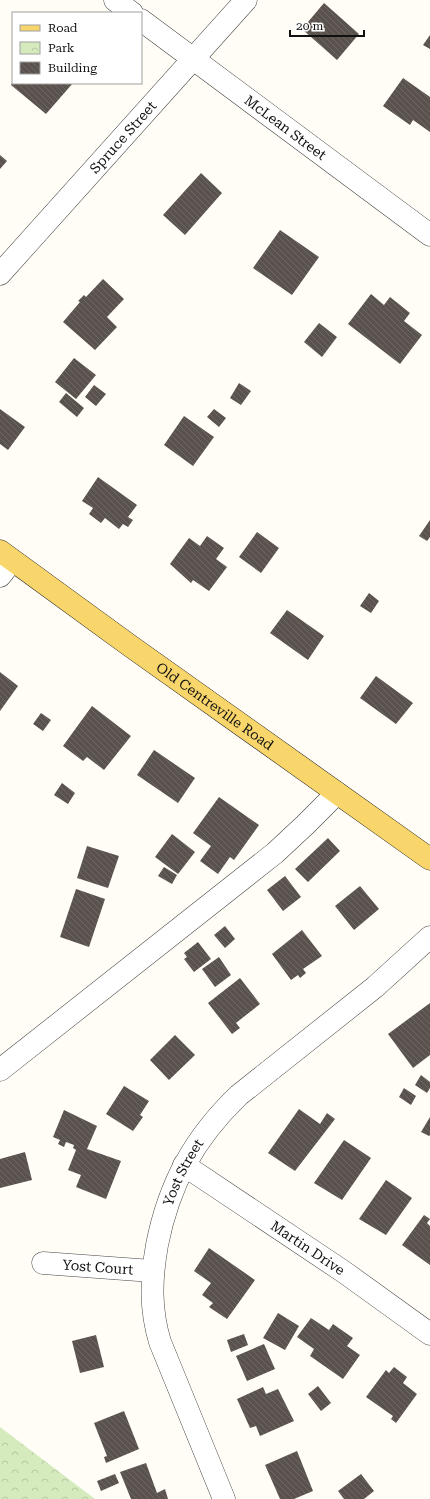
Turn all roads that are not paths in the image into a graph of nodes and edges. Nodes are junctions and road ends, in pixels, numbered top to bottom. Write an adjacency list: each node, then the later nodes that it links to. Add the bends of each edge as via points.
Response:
1 (115, 0): 3 (street)
2 (246, 0): 5 (street, Spruce Street)
3 (131, 12)
4 (142, 21): 5 (street, McLean Street)
5 (192, 60): 6 (street, McLean Street); 7 (street, Spruce Street)
6 (430, 235)
7 (0, 274)
8 (4, 563): 9 (main road, Old Centreville Road)
9 (337, 793): 10 (main road, Old Centreville Road); 12 (street, via 275,853)
10 (430, 860)
11 (430, 937): 13 (street, Yost Street, via 375,987 239,1095 210,1124)
12 (0, 1070)
13 (184, 1164): 15 (street, Yost Street, via 167,1205); 16 (street, Martin Drive, via 344,1272)
14 (43, 1263): 15 (street, Yost Court)
15 (152, 1271): 17 (street, Yost Street, via 156,1331)
16 (430, 1334)
17 (224, 1499)

